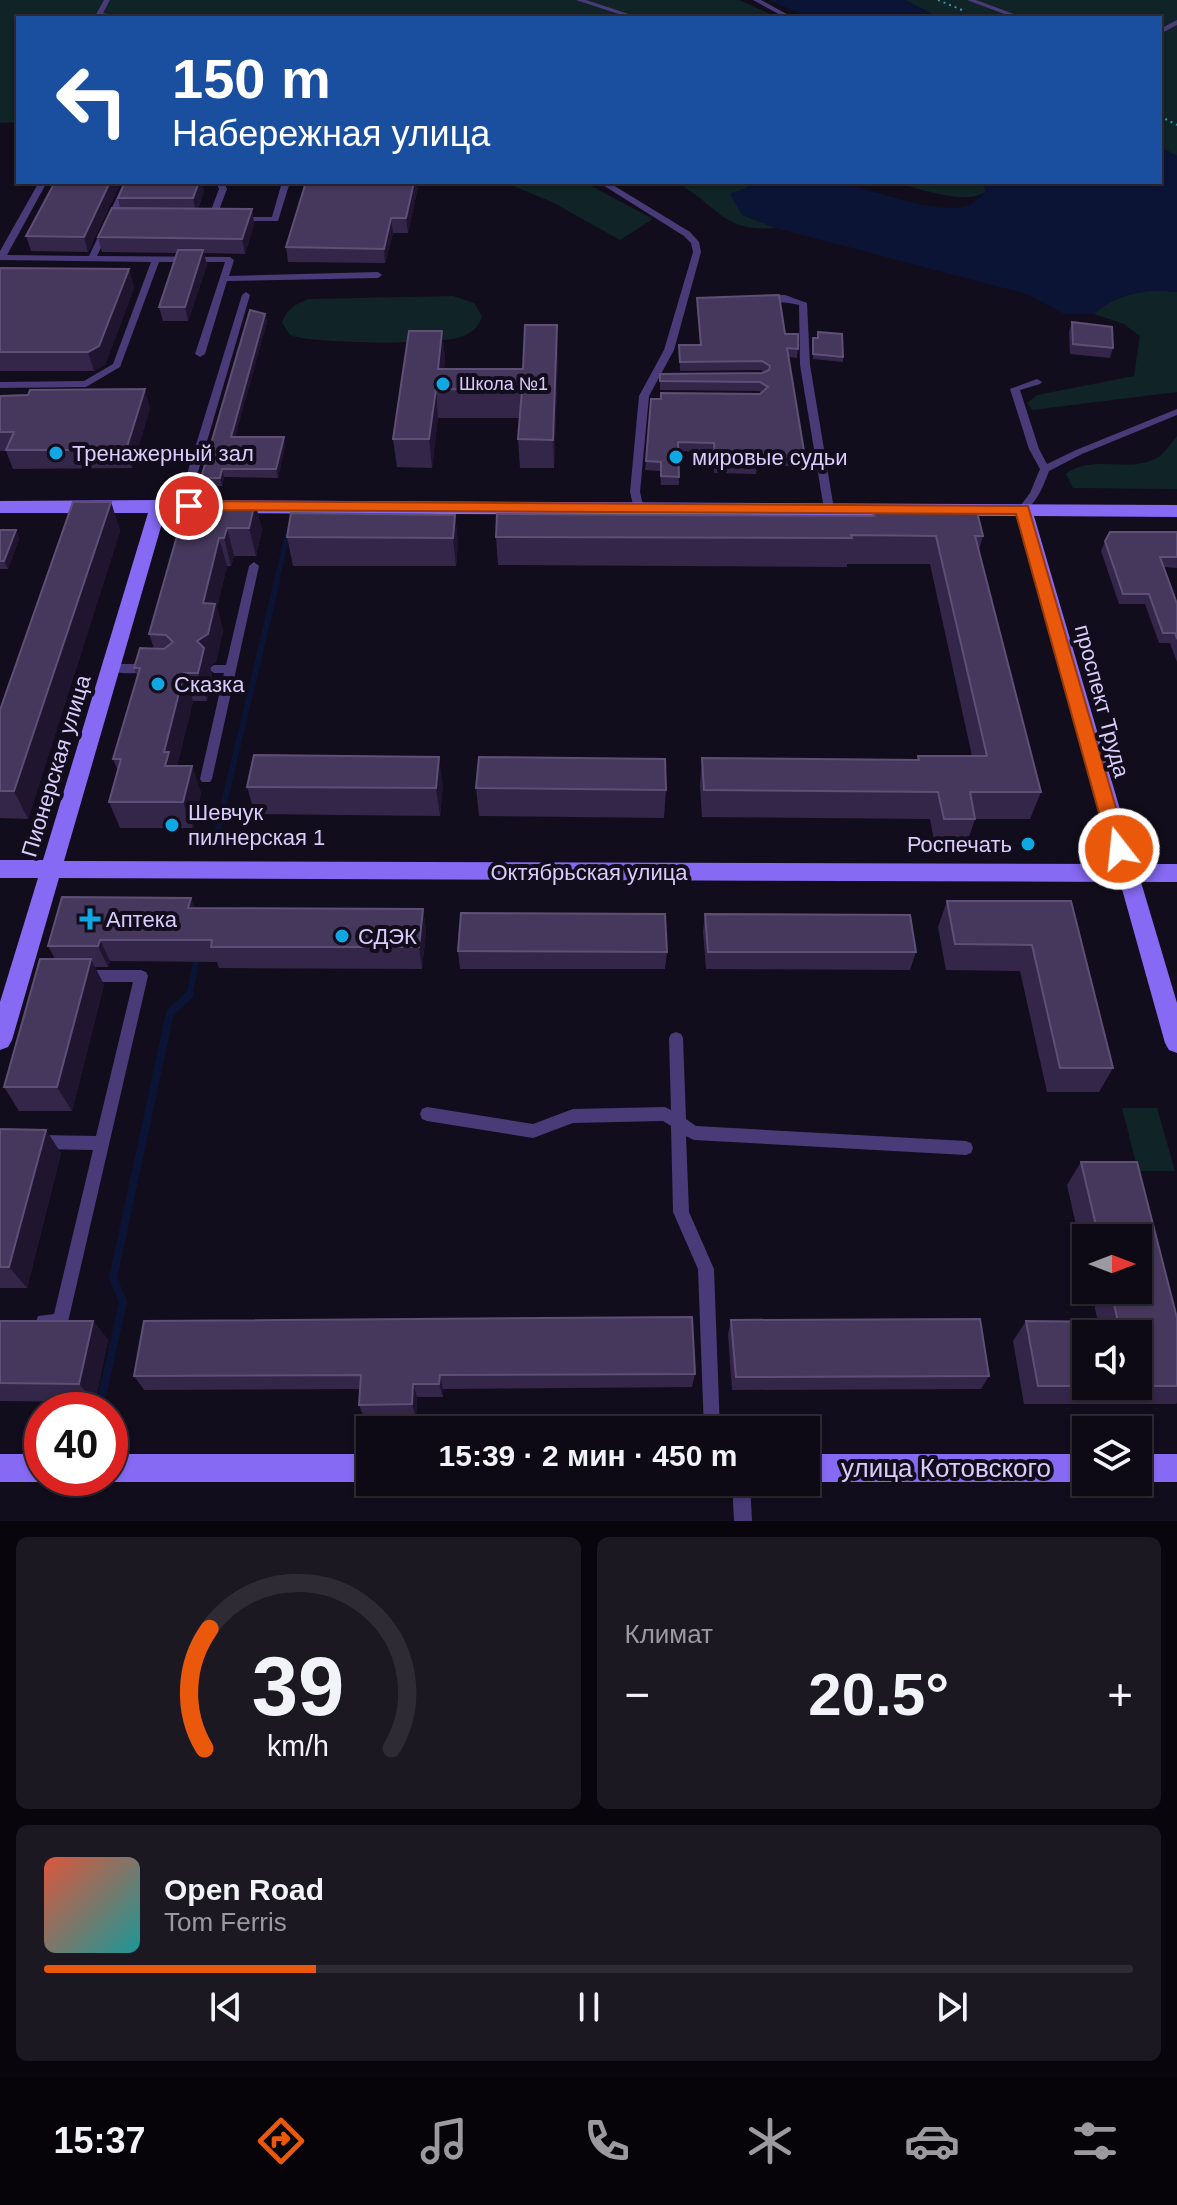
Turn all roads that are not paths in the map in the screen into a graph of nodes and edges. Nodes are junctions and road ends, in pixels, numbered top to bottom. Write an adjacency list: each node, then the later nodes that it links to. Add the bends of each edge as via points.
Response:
1 (579, 0): 4 (lane)
2 (756, 0): 5 (lane)
3 (970, 0): 6 (lane)
4 (631, 16)
5 (787, 16)
6 (1016, 16)
7 (42, 184): 16 (lane)
8 (127, 184): 12 (lane)
9 (221, 184): 15 (lane)
10 (285, 184): 15 (lane, via 275,219)
11 (605, 184): 25 (lane, via 695,242 684,307)
12 (111, 217): 13 (lane); 17 (lane)
13 (126, 217)
14 (198, 218): 15 (lane)
15 (212, 218)
16 (0, 257): 17 (lane)
17 (92, 258): 18 (lane)
18 (156, 259): 20 (lane, via 230,260); 27 (lane, via 117,365 86,384)
19 (378, 275): 20 (lane)
20 (224, 279): 23 (lane)
21 (246, 295): 32 (lane, via 188,489)
22 (756, 298): 35 (lane, via 803,303 805,365)
23 (200, 354)
24 (670, 376): 25 (lane)
25 (655, 377): 28 (lane)
26 (1037, 382): 31 (lane, via 1015,389)
27 (0, 385)
28 (644, 396): 29 (lane); 34 (lane, via 635,492)
29 (658, 396)
30 (1177, 412): 31 (lane)
31 (1045, 469): 36 (lane)
32 (159, 506): 33 (street); 34 (street); 39 (street, Пионерская улица)
33 (0, 507)
34 (639, 509): 35 (street)
35 (829, 509): 36 (street)
36 (1023, 509): 37 (street); 46 (street, проспект Труда)
37 (1177, 511)
38 (254, 566): 42 (lane)
39 (111, 668): 40 (lane); 45 (street, Пионерская улица)
40 (160, 668)
41 (214, 669): 42 (lane)
42 (231, 669): 43 (lane)
43 (206, 779)
44 (0, 869): 45 (street, Октябрьская улица)
45 (50, 870): 46 (street, Октябрьская улица); 50 (street, Пионерская улица, via 26,976)
46 (1126, 873): 47 (street, Октябрьская улица); 51 (street, проспект Труда)
47 (1177, 873)
48 (62, 976): 55 (lane, via 141,976)
49 (676, 1038): 53 (lane)
50 (0, 1040)
51 (1177, 1043)
52 (427, 1114): 53 (lane, via 533,1131 573,1116 665,1114)
53 (677, 1123): 56 (lane, via 694,1133); 58 (lane, via 681,1212 706,1269)
54 (29, 1142): 55 (lane)
55 (101, 1143): 57 (lane, via 60,1322)
56 (966, 1148)
57 (30, 1322)
58 (711, 1416)
59 (0, 1468): 60 (street)
60 (24, 1468)
61 (128, 1468): 62 (street)
62 (356, 1468)
63 (820, 1468): 64 (street, улица Котовского)
64 (1072, 1468)
65 (1152, 1468): 66 (street)
66 (1177, 1468)
67 (742, 1496): 68 (lane)
68 (743, 1521)

